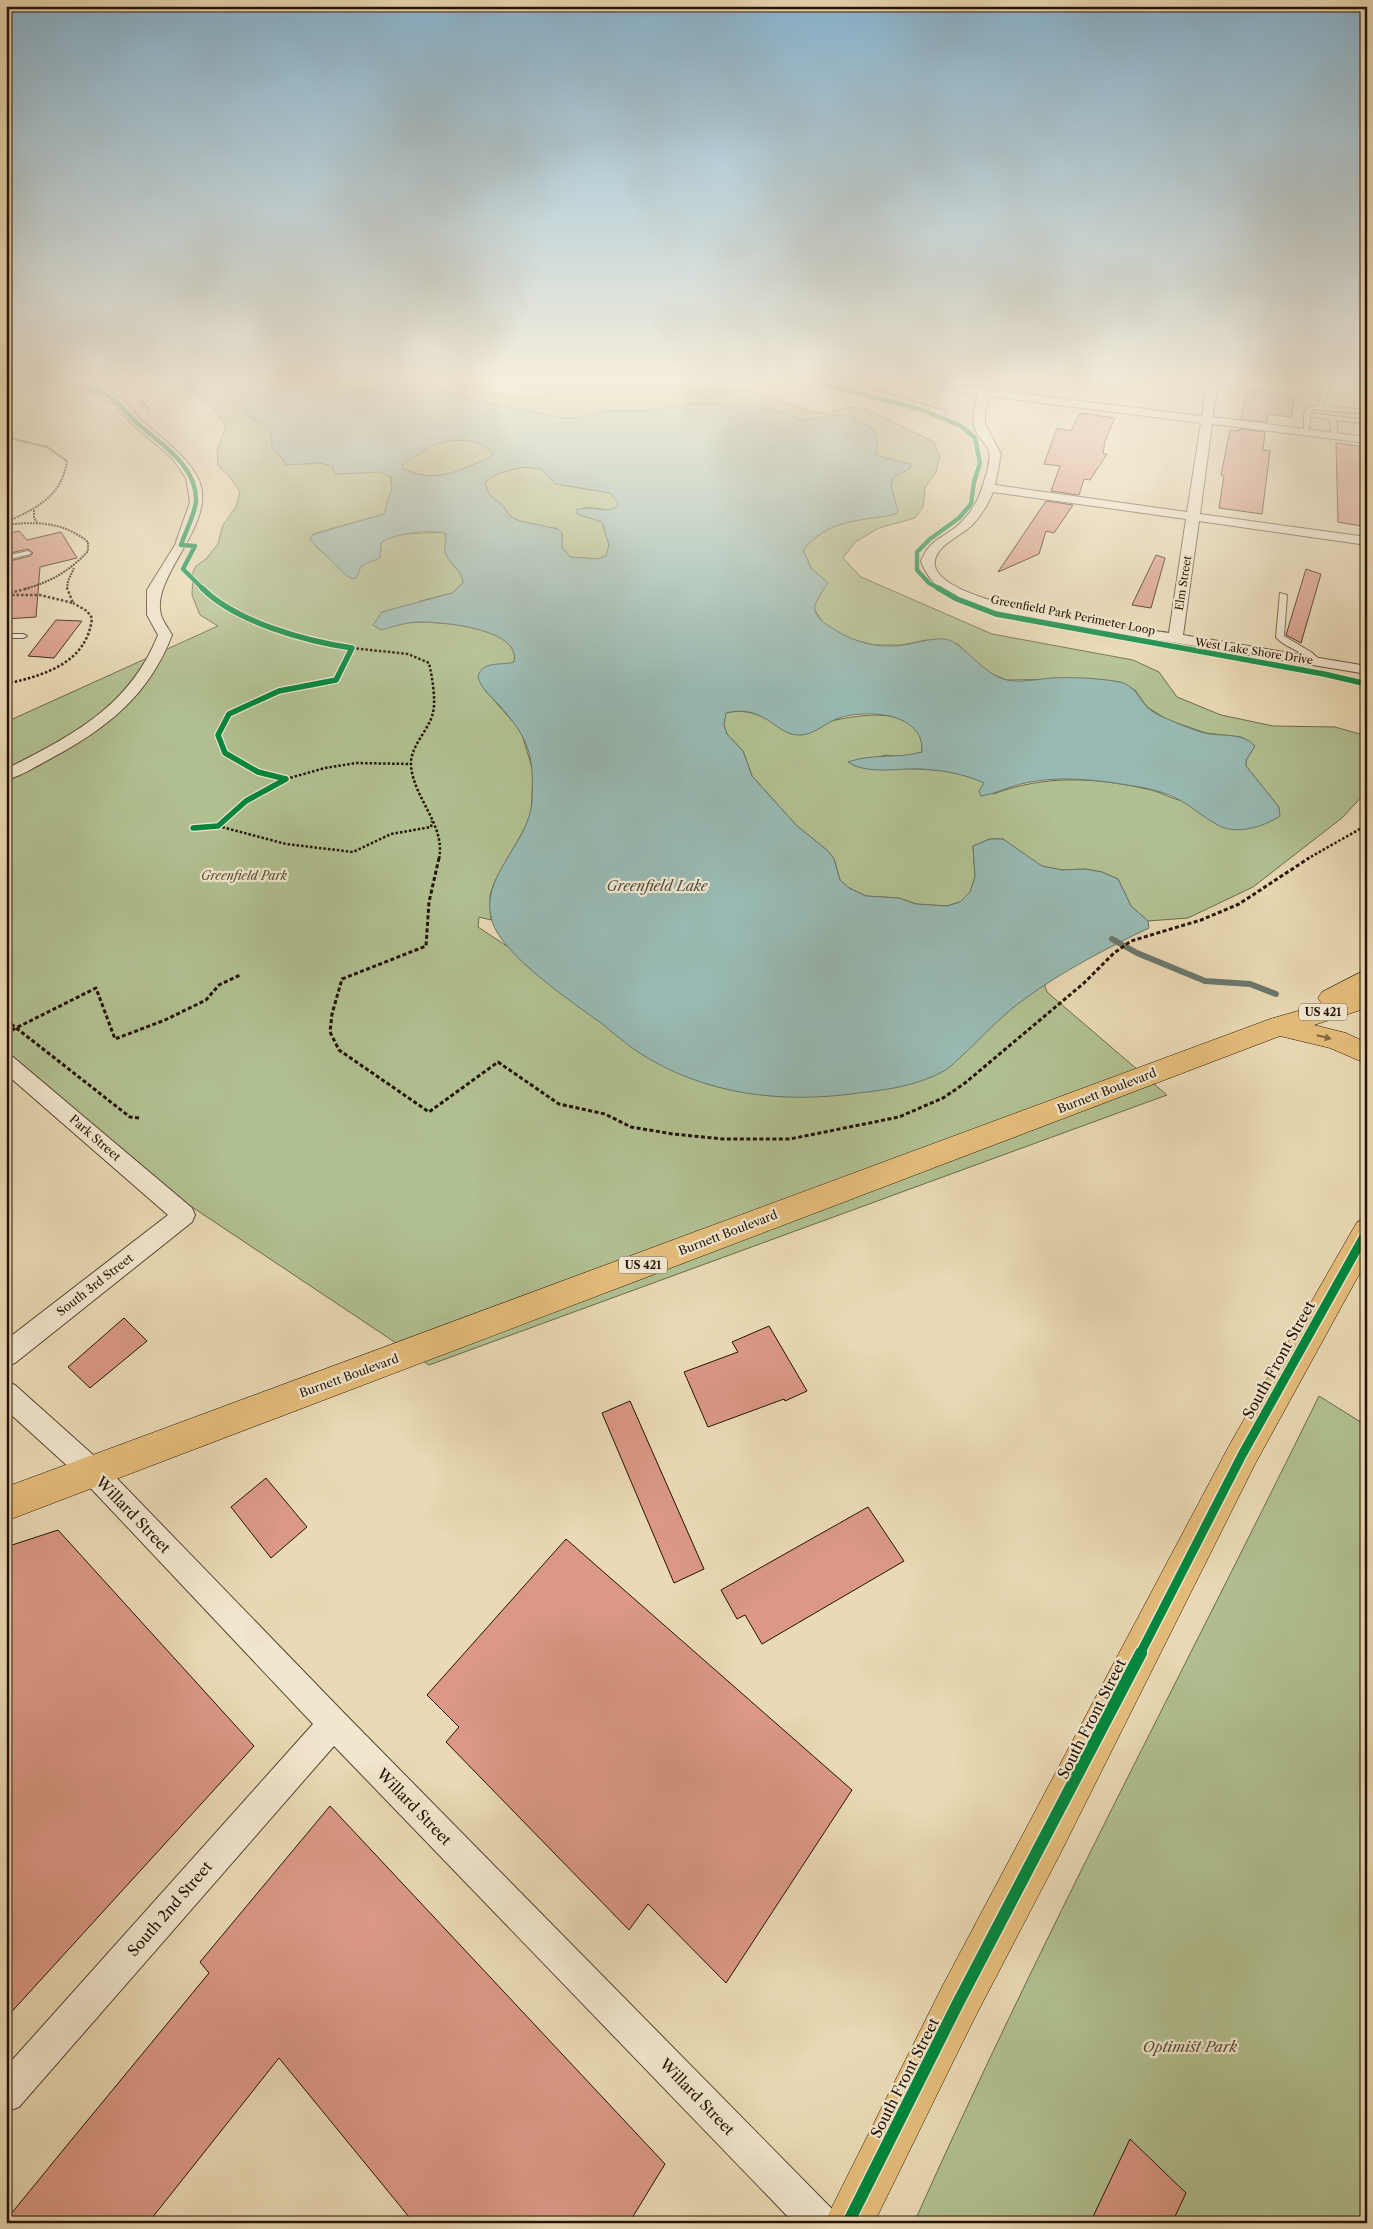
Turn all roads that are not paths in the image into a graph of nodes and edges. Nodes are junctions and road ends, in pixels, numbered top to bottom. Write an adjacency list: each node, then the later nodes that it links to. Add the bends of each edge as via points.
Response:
1 (193, 483): 15 (street, via 196,502 181,544 154,590 154,615 165,635 153,666 130,694 93,726)
2 (990, 483): 4 (street, West Lake Shore Drive)
3 (1198, 483): 5 (street, Elm Street)
4 (989, 488): 5 (street); 12 (street, West Lake Shore Drive, via 969,522 934,547 928,557 928,568 938,580 970,598 998,608)
5 (1193, 516): 6 (street); 12 (street, Elm Street)
6 (1367, 541)
7 (28, 553): 8 (lane)
8 (6, 558)
9 (1284, 595): 13 (lane, via 1280,637 1311,654)
10 (6, 636): 11 (lane)
11 (23, 636)
12 (1174, 639): 13 (street, West Lake Shore Drive)
13 (1316, 661): 14 (street, West Lake Shore Drive)
14 (1367, 670)
15 (6, 775)
16 (1367, 978): 18 (main road)
17 (1367, 998): 18 (main road, Burnett Boulevard / US 421)
18 (1279, 1026): 19 (main road, one-way to 19, via 1337,1040); 25 (main road, Burnett Boulevard / US 421)
19 (1367, 1054)
20 (6, 1062): 21 (street, Park Street)
21 (184, 1215): 23 (street, South 3rd Street)
22 (1367, 1231): 30 (main road, South Front Street, via 1242,1455 958,2003)
23 (6, 1355)
24 (6, 1393): 25 (street, Willard Street)
25 (92, 1471): 26 (main road, Burnett Boulevard / US 421); 27 (street, Willard Street)
26 (6, 1504)
27 (333, 1724): 28 (street, South 2nd Street); 29 (street, Willard Street)
28 (6, 2094)
29 (820, 2223)
30 (848, 2223)

